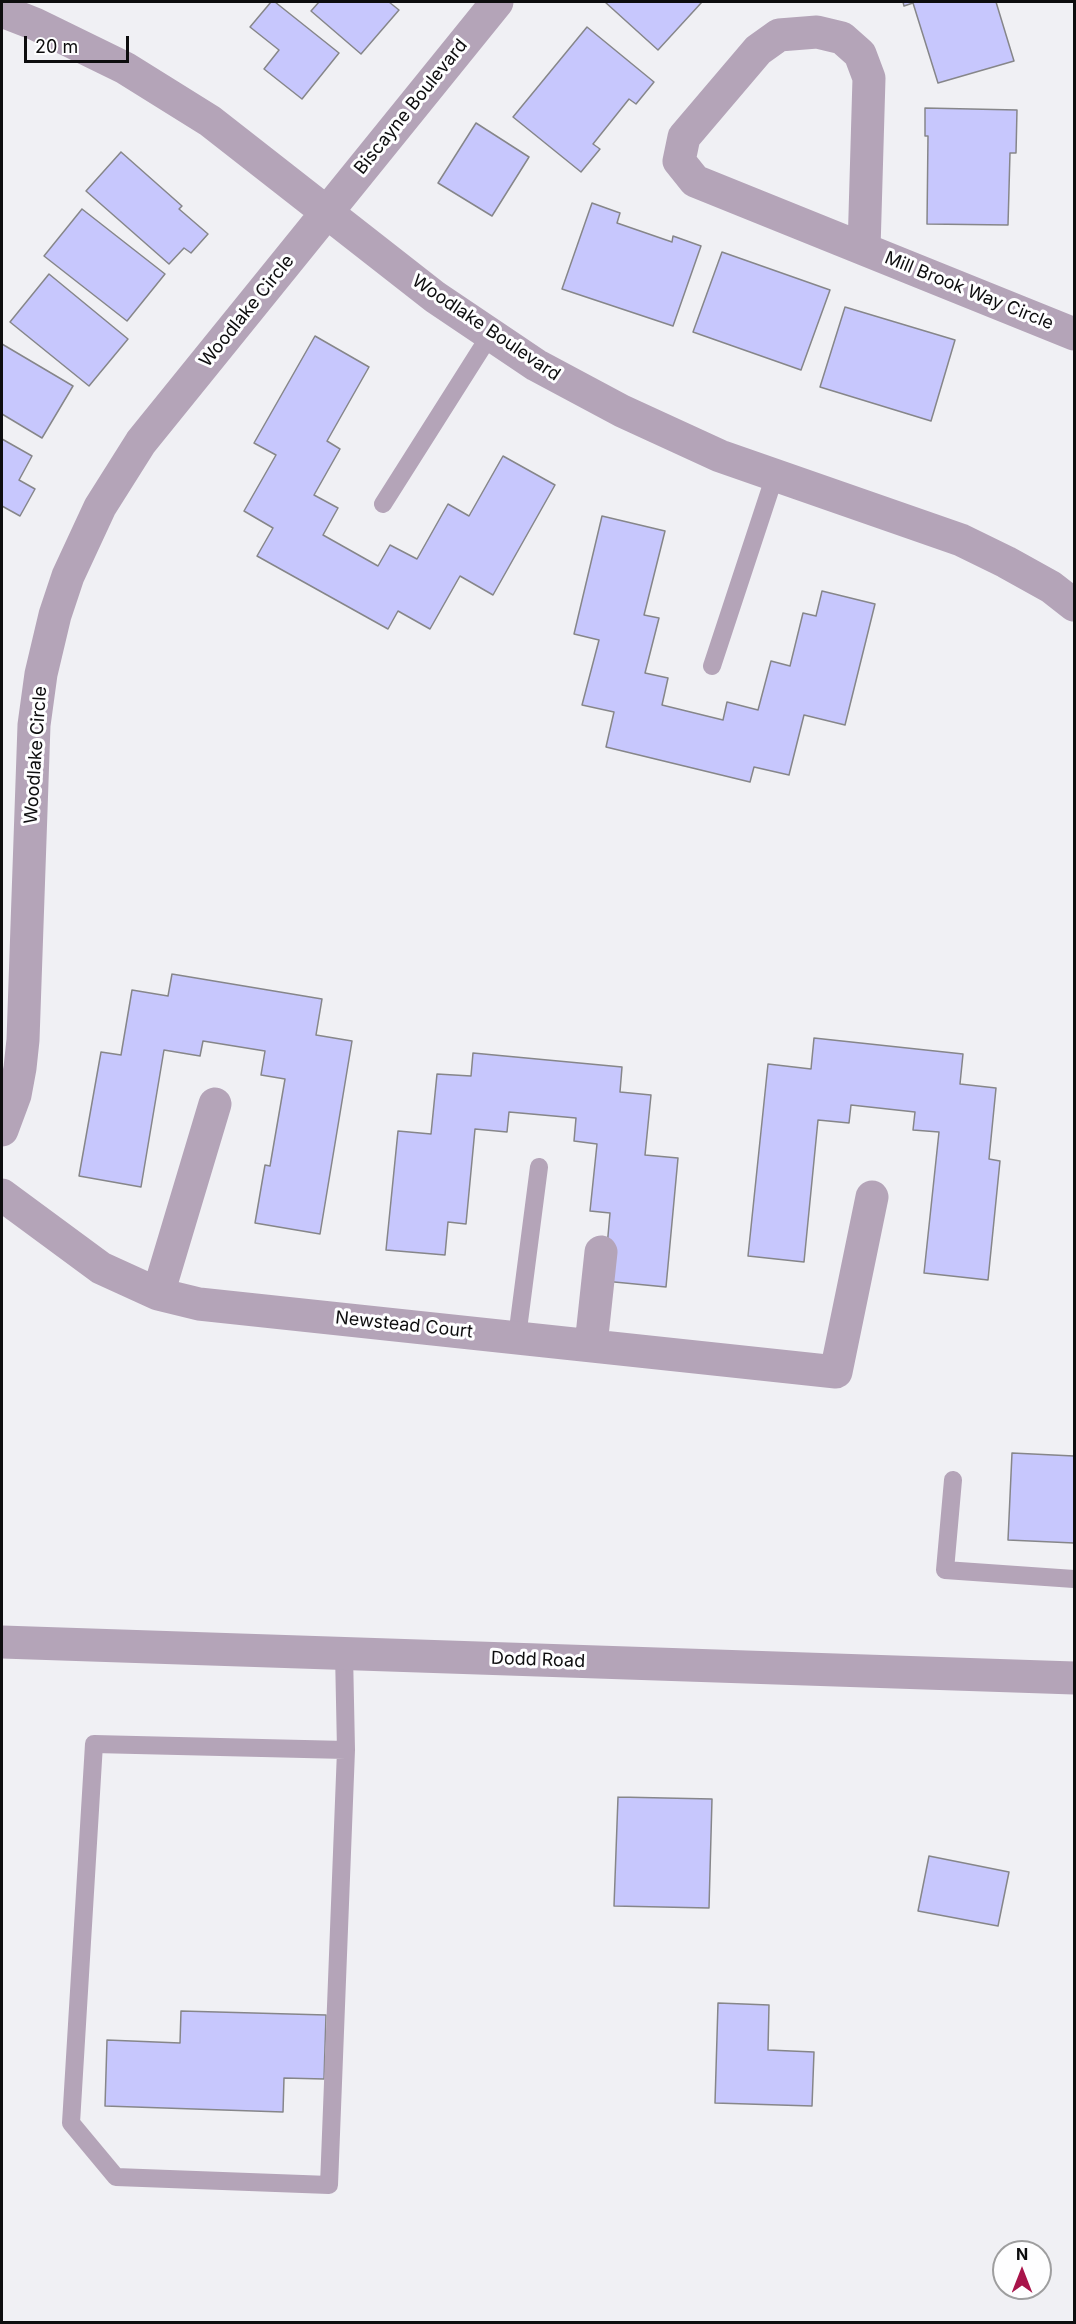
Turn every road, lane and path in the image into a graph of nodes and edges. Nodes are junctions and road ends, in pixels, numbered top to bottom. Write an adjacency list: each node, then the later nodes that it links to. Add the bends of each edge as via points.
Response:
1 (496, 2): 3 (street, Biscayne Boulevard)
2 (2, 11): 3 (street, Woodlake Boulevard, via 125,68 210,121)
3 (326, 212): 6 (street, Woodlake Boulevard); 12 (street, Woodlake Circle, via 141,442 100,507 68,576 41,674 34,724 23,1040 15,1095)
4 (864, 249): 4 (street, Mill Brook Way Circle, via 695,181 679,161 684,136 758,50 779,35 817,32 842,38 860,54 869,78); 5 (street, Mill Brook Way Circle)
5 (1074, 334)
6 (490, 335): 7 (street, Woodlake Boulevard, via 536,365 622,411 720,456); 8 (lane)
7 (775, 475): 9 (street, Woodlake Boulevard, via 961,540 1042,582); 10 (lane)
8 (383, 504)
9 (1074, 605)
10 (712, 666)
11 (215, 1104): 17 (street)
12 (2, 1130)
13 (539, 1167): 18 (lane)
14 (2, 1195): 17 (street, Newstead Court, via 101,1268)
15 (872, 1197): 19 (street, Newstead Court, via 836,1372)
16 (601, 1252): 19 (street)
17 (158, 1294): 18 (street, Newstead Court, via 200,1304)
18 (517, 1337): 19 (street, Newstead Court)
19 (591, 1345)
20 (953, 1480): 21 (lane, via 945,1570)
21 (1074, 1579)
22 (2, 1642): 23 (street, Dodd Road)
23 (344, 1653): 24 (street, Dodd Road); 25 (lane)
24 (1074, 1678)
25 (346, 1750): 25 (lane, via 94,1744 71,2123 116,2177 329,2185)

